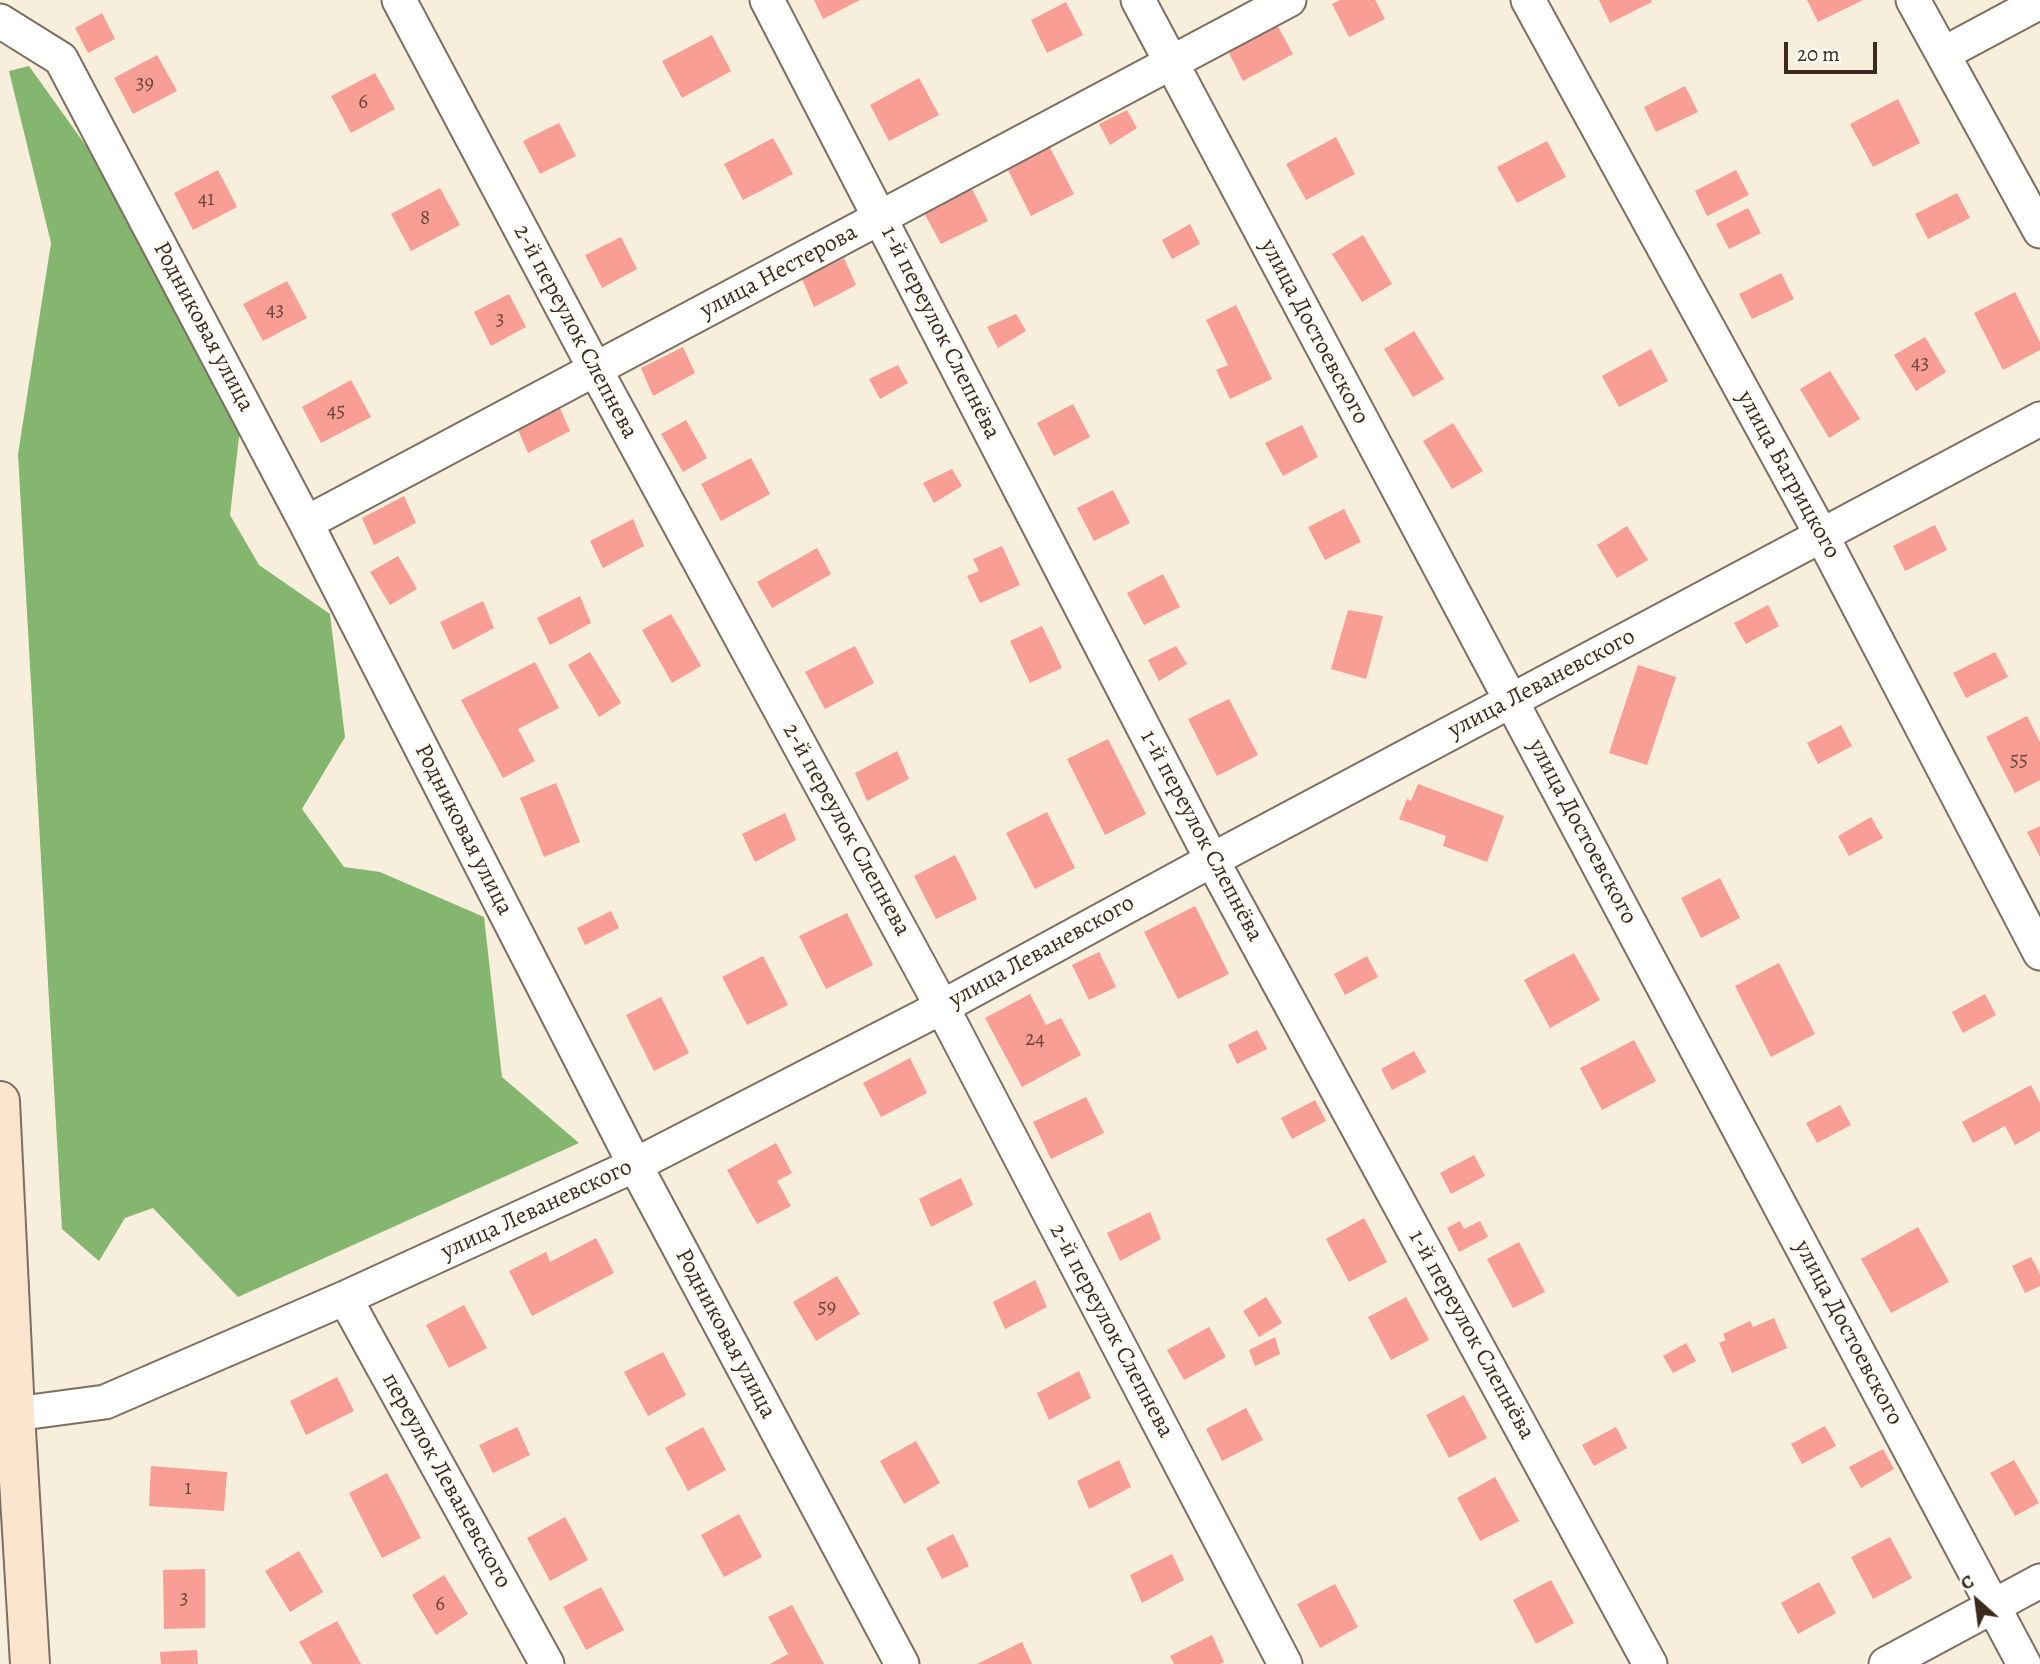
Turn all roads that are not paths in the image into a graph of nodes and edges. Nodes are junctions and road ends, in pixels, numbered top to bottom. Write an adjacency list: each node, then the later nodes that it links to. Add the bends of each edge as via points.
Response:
1 (399, 0): 13 (street, 2-й переулок Слепнева)
2 (767, 0): 11 (street, 1-й переулок Слепнёва)
3 (1139, 0): 10 (street, улица Достоевского)
4 (1289, 0): 10 (street, улица Нестерова)
5 (1528, 0): 16 (street, улица Багрицкого)
6 (1913, 0): 9 (street)
7 (2040, 2): 9 (street)
8 (0, 21): 15 (street, Родниковая улица, via 61,59)
9 (1943, 54): 12 (street)
10 (1171, 64): 11 (street, улица Нестерова); 17 (street, улица Достоевского)
11 (881, 218): 13 (street, улица Нестерова); 18 (street, 1-й переулок Слепнёва)
12 (2040, 231)
13 (595, 369): 15 (street, улица Нестерова); 20 (street, 2-й переулок Слепнева)
14 (2040, 419): 16 (street, улица Леваневского)
15 (306, 523): 22 (street, Родниковая улица)
16 (1822, 536): 17 (street, улица Леваневского); 19 (street, улица Багрицкого)
17 (1511, 700): 18 (street, улица Леваневского); 26 (street, улица Достоевского)
18 (1212, 860): 20 (street, улица Леваневского); 31 (street, 1-й переулок Слепнёва)
19 (2040, 953)
20 (942, 1007): 22 (street, улица Леваневского); 30 (street, 2-й переулок Слепнева)
21 (0, 1101): 24 (main road)
22 (635, 1165): 23 (street, улица Леваневского); 29 (street, Родниковая улица)
23 (345, 1298): 24 (street, улица Леваневского, via 105,1402); 28 (street, переулок Леваневского)
24 (7, 1414): 27 (main road)
25 (2040, 1581): 26 (street)
26 (1992, 1605): 32 (street); 33 (street, улица Достоевского)
27 (30, 1664)
28 (547, 1664)
29 (902, 1664)
30 (1285, 1664)
31 (1650, 1664)
32 (1886, 1664)
33 (2024, 1664)

